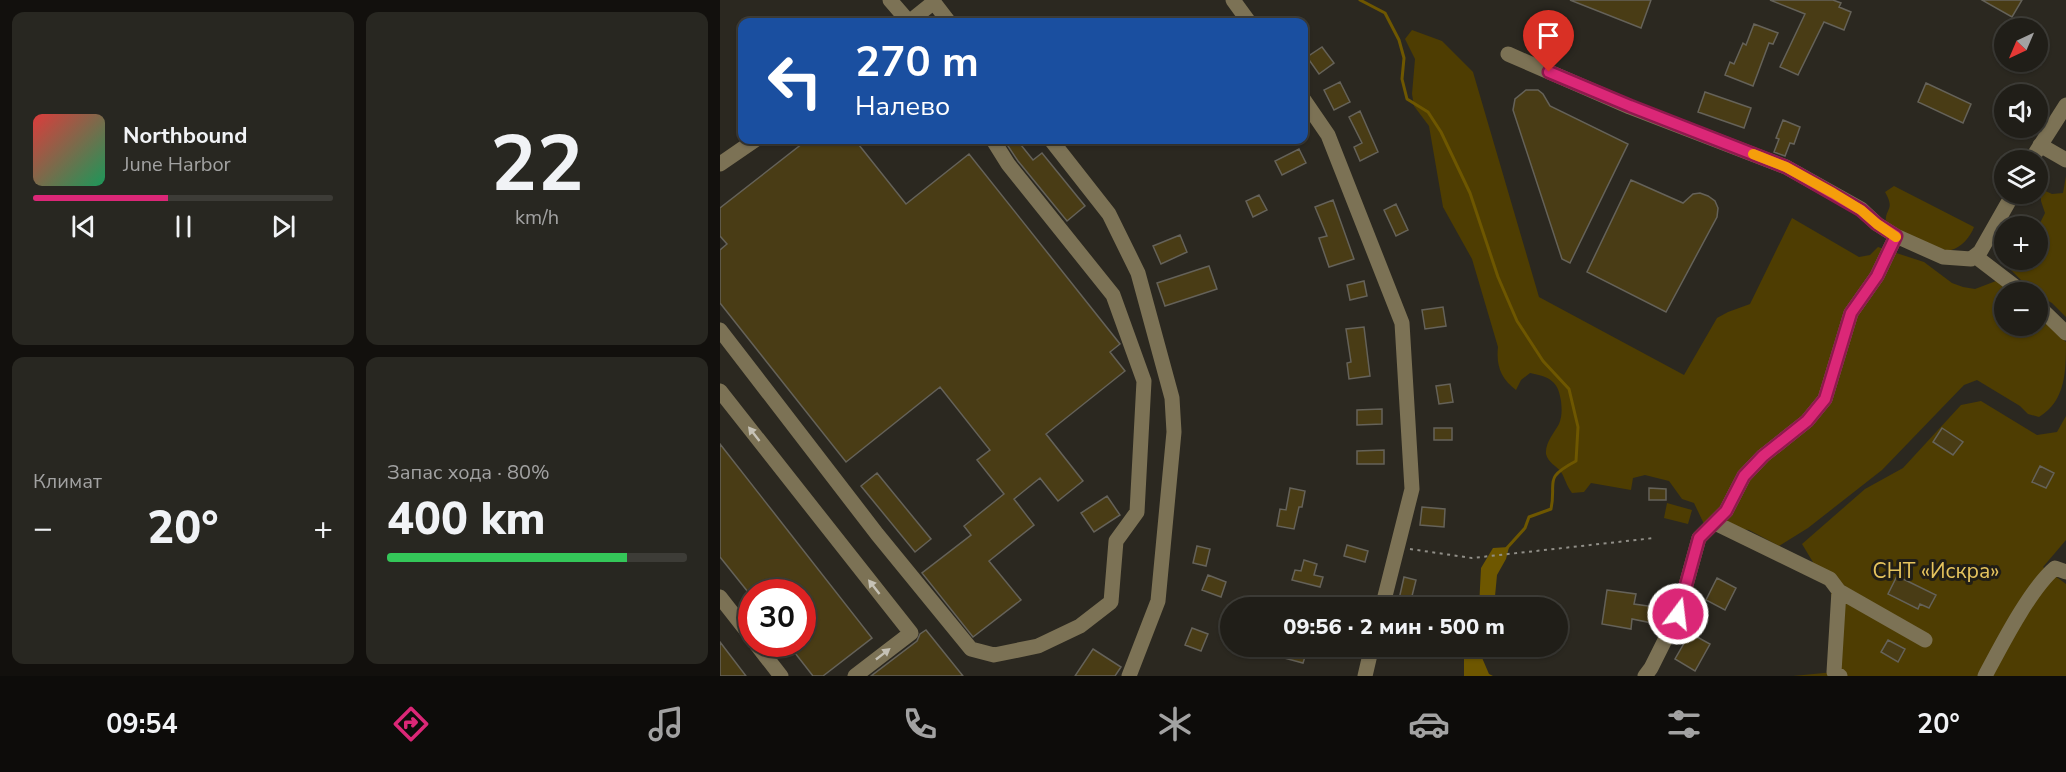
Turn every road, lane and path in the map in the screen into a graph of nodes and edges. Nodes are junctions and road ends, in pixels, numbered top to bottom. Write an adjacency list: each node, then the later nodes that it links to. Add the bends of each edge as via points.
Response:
1 (890, 0): 4 (street)
2 (1233, 0): 7 (street)
3 (933, 1): 5 (street); 6 (street)
4 (906, 18)
5 (914, 18)
6 (946, 18)
7 (1246, 18)
8 (1508, 54): 19 (street, via 1786,167 1861,210)
9 (2066, 105): 14 (street)
10 (1308, 106): 28 (street, via 1328,135 1402,323 1412,489)
11 (749, 144): 17 (street)
12 (996, 144): 23 (street, via 1113,295 1144,381 1137,512 1116,541 1111,602 1080,626 1038,646 994,655 970,649)
13 (1054, 144): 40 (street, via 1109,214 1138,273 1172,398 1174,432 1158,601)
14 (2040, 145): 15 (street); 16 (street)
15 (2037, 150)
16 (2066, 160)
17 (720, 164)
18 (2007, 204): 20 (street)
19 (1896, 236): 20 (street, via 1943,256); 26 (street, via 1877,276 1851,313 1825,399 1807,421 1744,476 1726,511)
20 (1975, 256): 21 (street)
21 (2009, 282)
22 (2048, 315): 24 (street)
23 (720, 330)
24 (2066, 333)
25 (720, 391): 39 (street, one-way to 25, via 911,633)
26 (1714, 523): 30 (street, via 1830,579); 37 (street, via 1699,538 1678,614)
27 (1654, 538): 28 (path, via 1473,558)
28 (1397, 548): 32 (street)
29 (2066, 572): 43 (street, via 2055,568 2046,576)
30 (1839, 591): 34 (street); 42 (street, via 1834,672)
31 (720, 597): 33 (street)
32 (1385, 597)
33 (738, 620)
34 (1925, 640)
35 (766, 657): 38 (street)
36 (1369, 657): 41 (street)
37 (1648, 672)
38 (781, 676)
39 (855, 676)
40 (1129, 676)
41 (1365, 676)
42 (1840, 676)
43 (1985, 676)

